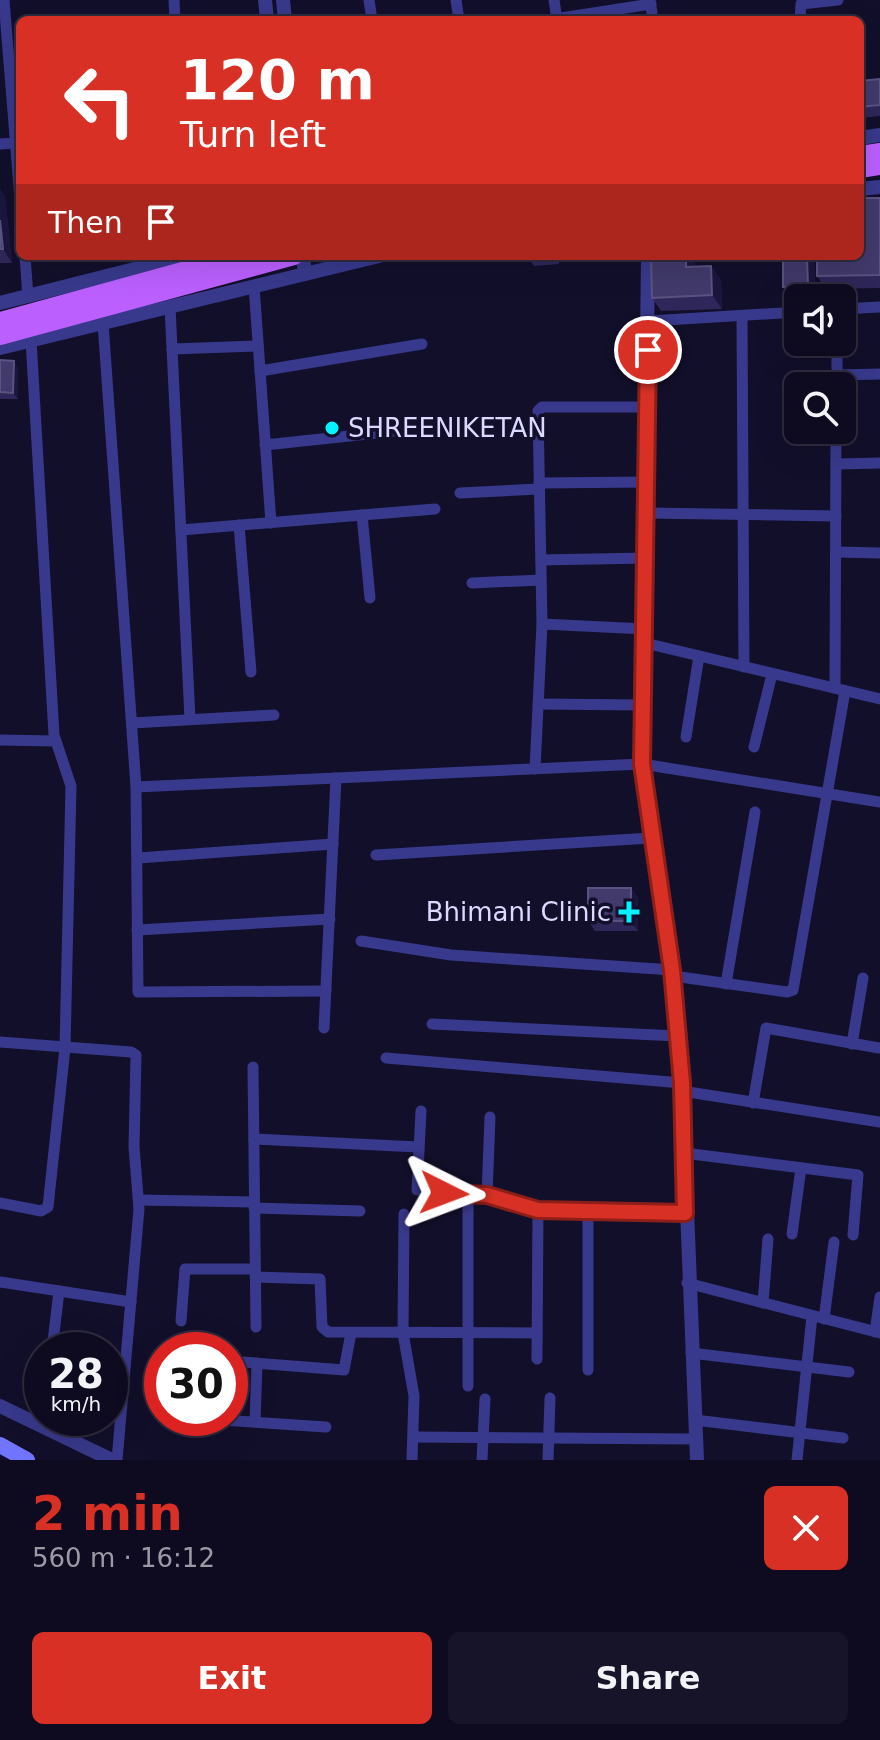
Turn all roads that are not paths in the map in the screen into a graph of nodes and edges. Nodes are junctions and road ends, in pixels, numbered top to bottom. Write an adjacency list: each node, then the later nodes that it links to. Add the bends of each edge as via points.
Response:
1 (4, 0): 4 (street)
2 (838, 0): 6 (street, via 801,4)
3 (651, 2): 5 (street)
4 (2, 14): 7 (street)
5 (576, 16)
6 (800, 16)
7 (5, 79): 8 (street)
8 (15, 143): 9 (street); 10 (street)
9 (0, 144)
10 (16, 154)
11 (25, 260): 20 (street)
12 (171, 260): 20 (street)
13 (222, 260): 27 (main road)
14 (279, 260): 30 (main road)
15 (303, 260): 18 (street)
16 (363, 260): 18 (street)
17 (648, 260): 28 (street)
18 (305, 274): 19 (street)
19 (254, 286): 22 (street); 33 (street)
20 (28, 297): 21 (street)
21 (0, 303)
22 (170, 307): 29 (street); 35 (street)
23 (880, 307): 24 (street)
24 (856, 308)
25 (784, 313): 26 (street)
26 (742, 317): 28 (street); 51 (street)
27 (0, 321)
28 (649, 321): 39 (street)
29 (103, 323): 31 (street); 75 (street)
30 (0, 336)
31 (31, 340): 34 (street); 78 (street)
32 (422, 344): 36 (street)
33 (258, 346): 35 (street); 36 (street)
34 (0, 348)
35 (172, 349): 55 (street)
36 (260, 371): 42 (street)
37 (880, 374): 38 (street)
38 (856, 377)
39 (648, 407): 45 (street); 46 (street, via 542,407 537,414)
40 (443, 426): 42 (street)
41 (836, 444): 44 (street)
42 (265, 445): 53 (street)
43 (880, 463): 44 (street)
44 (836, 464): 52 (street)
45 (647, 482): 46 (street); 49 (street)
46 (539, 486): 47 (street); 59 (street)
47 (460, 493)
48 (435, 509): 50 (street)
49 (647, 513): 51 (street); 58 (street)
50 (362, 515): 53 (street); 62 (street)
51 (743, 516): 52 (street); 66 (street)
52 (836, 516): 56 (street)
53 (271, 523): 54 (street)
54 (239, 525): 55 (street); 67 (street)
55 (181, 530): 74 (street)
56 (836, 552): 57 (street); 69 (street)
57 (880, 553)
58 (646, 558): 59 (street); 64 (street)
59 (541, 560): 60 (street)
60 (541, 580): 61 (street); 63 (street)
61 (472, 583)
62 (370, 598)
63 (542, 624): 64 (street); 71 (street)
64 (645, 636): 65 (street); 72 (street)
65 (699, 656): 66 (street); 76 (street)
66 (744, 667): 68 (street)
67 (251, 672)
68 (772, 674): 69 (street); 79 (street)
69 (840, 689): 70 (street); 84 (street)
70 (880, 699)
71 (538, 704): 72 (street); 81 (street)
72 (643, 705): 80 (street)
73 (274, 715): 74 (street)
74 (190, 719): 75 (street)
75 (132, 723): 83 (street)
76 (686, 737)
77 (0, 740): 78 (street)
78 (56, 741): 103 (street, via 71,786)
79 (754, 747)
80 (642, 764): 81 (street); 84 (street); 87 (street)
81 (535, 769): 82 (street)
82 (336, 778): 83 (street); 88 (street)
83 (136, 787): 90 (street)
84 (828, 793): 85 (street); 96 (street, via 793,990)
85 (880, 802)
86 (755, 812): 96 (street)
87 (651, 838): 89 (street); 94 (street)
88 (333, 844): 90 (street); 91 (street)
89 (376, 855)
90 (138, 858): 92 (street)
91 (330, 919): 92 (street); 97 (street)
92 (137, 930): 97 (street, via 138,993)
93 (361, 941): 94 (street, via 451,955)
94 (673, 973): 96 (street); 100 (street)
95 (863, 978): 102 (street)
96 (726, 984)
97 (326, 991): 99 (street)
98 (432, 1024): 100 (street)
99 (324, 1028)
100 (677, 1036): 107 (street)
101 (0, 1042): 103 (street)
102 (852, 1044): 104 (street); 108 (street, via 766,1028)
103 (65, 1048): 118 (street, via 136,1055); 119 (street, via 48,1207 41,1211)
104 (879, 1048)
105 (386, 1058): 107 (street)
106 (253, 1067): 112 (street)
107 (682, 1087): 108 (street); 114 (street)
108 (753, 1103): 111 (street)
109 (421, 1111): 113 (street)
110 (490, 1117): 117 (street)
111 (880, 1122)
112 (254, 1139): 113 (street); 120 (street)
113 (418, 1147): 116 (street, via 417,1190)
114 (684, 1153): 115 (street); 124 (street)
115 (801, 1168): 126 (street); 127 (street, via 860,1175)
116 (468, 1195): 117 (street); 143 (street)
117 (487, 1195): 121 (street)
118 (139, 1200): 120 (street); 135 (street)
119 (0, 1203)
120 (254, 1205): 122 (street); 130 (street)
121 (538, 1210): 123 (street); 144 (street)
122 (360, 1211)
123 (588, 1212): 124 (street); 151 (street)
124 (685, 1213): 132 (street)
125 (404, 1214): 142 (street)
126 (792, 1234)
127 (853, 1235)
128 (768, 1239): 136 (street)
129 (834, 1242): 137 (street)
130 (255, 1273): 138 (street, via 185,1269); 139 (street); 141 (street, via 320,1279 323,1330)
131 (0, 1282): 133 (street)
132 (687, 1283): 136 (street); 146 (street)
133 (59, 1291): 135 (street); 140 (street)
134 (880, 1297): 145 (street)
135 (131, 1302): 171 (street)
136 (763, 1303): 137 (street)
137 (818, 1317): 145 (street); 150 (street)
138 (181, 1321)
139 (256, 1327)
140 (54, 1332)
141 (351, 1333): 142 (street); 149 (street, via 344,1370)
142 (403, 1333): 143 (street); 164 (street, via 414,1396)
143 (469, 1333): 144 (street); 153 (street)
144 (537, 1333): 147 (street)
145 (877, 1333)
146 (691, 1353): 150 (street); 158 (street)
147 (537, 1359)
148 (248, 1362): 149 (street)
149 (257, 1363): 160 (street)
150 (809, 1366): 152 (street); 162 (street)
151 (588, 1370)
152 (849, 1372)
153 (468, 1386)
154 (550, 1398): 166 (street)
155 (485, 1399): 165 (street)
156 (0, 1406): 157 (street)
157 (24, 1415)
158 (695, 1420): 162 (street); 168 (street)
159 (248, 1422): 160 (street)
160 (255, 1422): 161 (street)
161 (326, 1427)
162 (800, 1433): 167 (street); 176 (street)
163 (68, 1436): 171 (street)
164 (413, 1437): 165 (street); 172 (street)
165 (482, 1438): 166 (street); 173 (street)
166 (550, 1438): 168 (street); 174 (street)
167 (843, 1438)
168 (696, 1439): 175 (street)
169 (0, 1445): 170 (main road)
170 (27, 1460)
171 (114, 1460)
172 (412, 1460)
173 (482, 1460)
174 (548, 1460)
175 (697, 1460)
176 (797, 1460)

